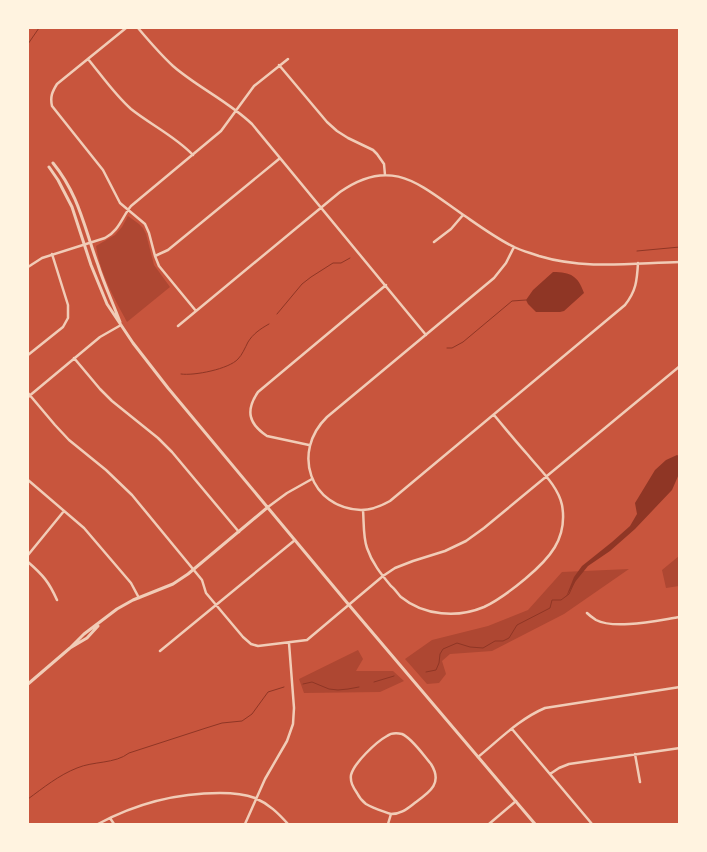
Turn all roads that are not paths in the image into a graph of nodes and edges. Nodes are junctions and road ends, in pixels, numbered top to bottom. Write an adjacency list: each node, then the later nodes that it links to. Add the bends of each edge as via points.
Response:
1 (126, 28): 4 (street)
2 (138, 28): 6 (street, via 174,66)
3 (288, 58): 5 (street)
4 (88, 59): 7 (street, via 130,108); 13 (street, via 57,84 52,92 52,106 103,170 120,203)
5 (280, 65): 6 (street, via 254,86); 11 (street, via 327,122 377,154 384,164)
6 (236, 111): 7 (street, via 221,131); 8 (street, via 252,124)
7 (193, 155): 13 (street)
8 (280, 158): 12 (street); 20 (street, via 168,250)
9 (53, 163): 15 (street, via 77,202)
10 (49, 167): 17 (street, via 69,199)
11 (385, 175): 12 (street, via 358,180); 14 (street, via 414,181)
12 (320, 207): 24 (street); 25 (street)
13 (128, 210): 15 (street, via 111,234); 20 (street, via 148,228)
14 (462, 215): 16 (street); 18 (street)
15 (90, 242): 17 (street); 26 (street)
16 (434, 242)
17 (84, 244): 19 (street); 26 (street, via 106,304)
18 (514, 247): 22 (street, via 568,263); 28 (street, via 494,278)
19 (52, 254): 23 (street); 29 (street, via 68,305 68,318)
20 (155, 256): 25 (street, via 161,269)
21 (680, 262): 22 (street)
22 (638, 263): 33 (street, via 635,290 625,305)
23 (28, 268)
24 (386, 285): 28 (street); 34 (street, via 258,392 251,403 250,418 262,433)
25 (196, 311): 27 (street)
26 (121, 325): 30 (street); 38 (street, via 163,382)
27 (178, 326)
28 (426, 334): 34 (street, via 327,417)
29 (28, 356)
30 (74, 358): 32 (street); 41 (street, via 112,401 172,452)
31 (680, 366): 35 (street)
32 (28, 395): 45 (street, via 70,440 132,495)
33 (494, 415): 35 (street); 39 (street, via 390,501)
34 (309, 445): 36 (street)
35 (546, 477): 46 (street, via 466,541 395,568); 46 (street, via 562,504 560,538 552,552 511,591 464,613 440,614 419,608 401,597)
36 (312, 479): 38 (street); 39 (street, via 330,500)
37 (28, 480): 40 (street)
38 (268, 508): 41 (street); 42 (street)
39 (362, 510): 46 (street, via 366,546)
40 (64, 511): 43 (street); 47 (street, via 84,528 131,583)
41 (239, 532): 45 (street)
42 (295, 540): 49 (street); 50 (street)
43 (28, 555)
44 (28, 562): 48 (street, via 50,584)
45 (194, 569): 47 (street, via 173,584); 49 (street)
46 (383, 576): 50 (street)
47 (139, 598): 55 (street, via 117,609 84,634)
48 (57, 600)
49 (216, 605): 53 (street, via 250,644); 54 (street)
50 (350, 605): 53 (street, via 307,640); 60 (street)
51 (586, 612): 52 (street, via 597,621 614,624)
52 (680, 617)
53 (289, 643): 63 (street, via 293,724)
54 (160, 651)
55 (28, 684)
56 (680, 687): 57 (street, via 545,708 532,713)
57 (512, 729): 60 (street); 61 (street)
58 (680, 748): 59 (street)
59 (635, 754): 61 (street, via 569,764); 62 (street)
60 (478, 757): 64 (street)
61 (550, 774): 74 (street)
62 (640, 782)
63 (256, 799): 66 (street, via 231,793 170,797); 69 (street); 70 (street, via 274,809)
64 (516, 802): 72 (street); 73 (street)
65 (392, 814): 65 (street, via 404,811 430,792 436,780 431,764 409,738 395,734 383,738 361,758 353,769 351,781 361,800); 71 (street)
66 (110, 818): 67 (street); 68 (street)
67 (98, 824)
68 (114, 824)
69 (245, 824)
70 (288, 824)
71 (388, 824)
72 (489, 824)
73 (535, 824)
74 (592, 824)

